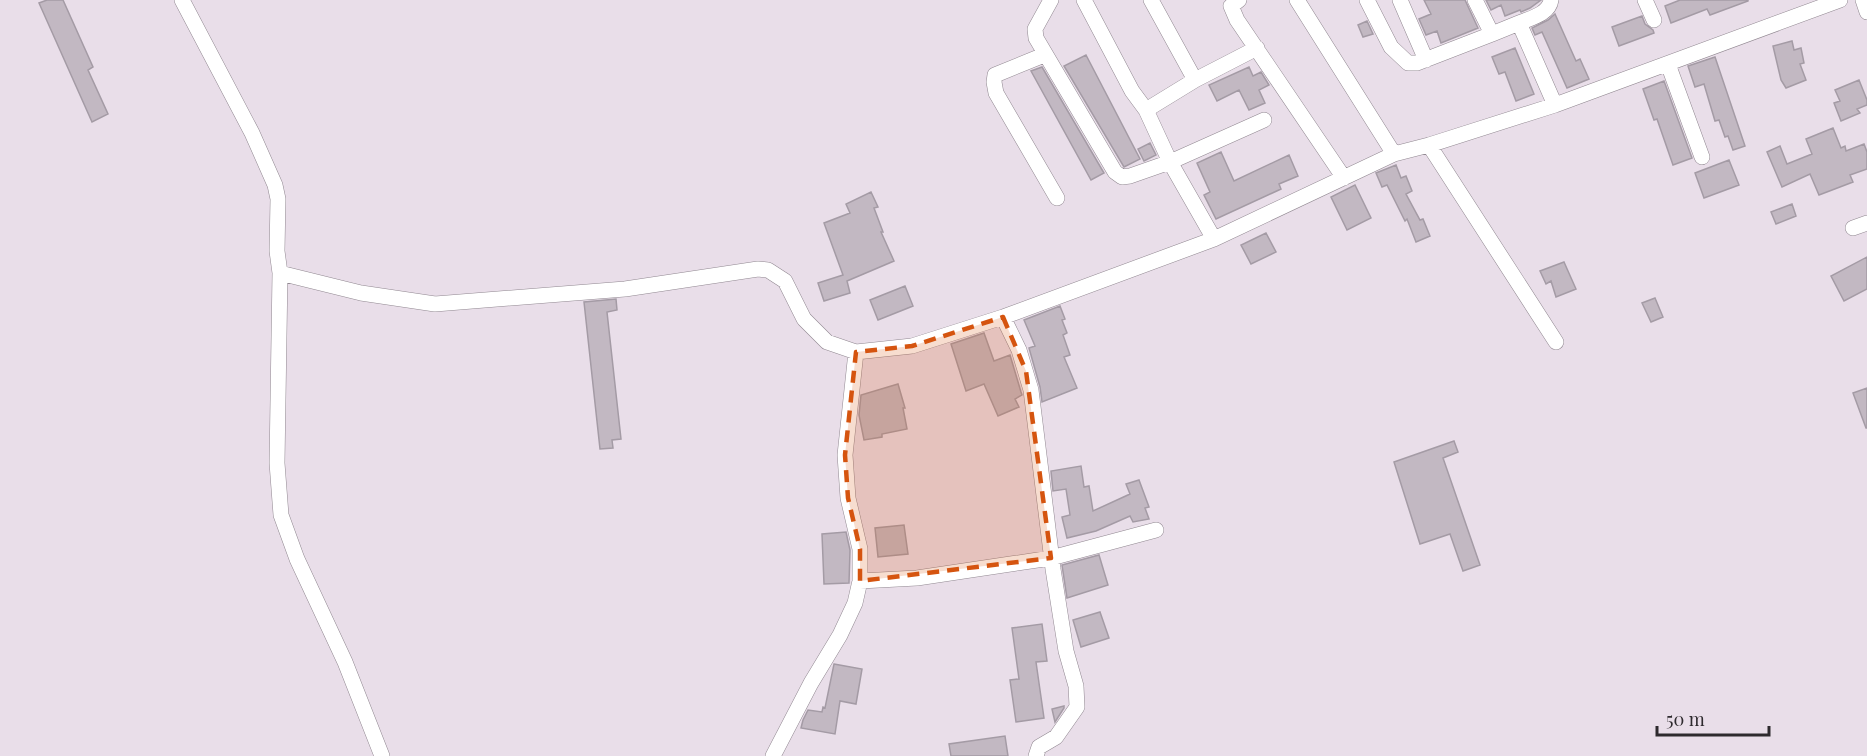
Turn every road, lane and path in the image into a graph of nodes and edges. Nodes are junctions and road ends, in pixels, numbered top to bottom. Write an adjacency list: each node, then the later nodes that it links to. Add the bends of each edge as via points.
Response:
1 (182, 0): 33 (street, via 275,185)
2 (1051, 0): 19 (street, via 1035,29)
3 (1084, 0): 24 (street, via 1132,92)
4 (1151, 0): 22 (street)
5 (1297, 0): 27 (street)
6 (1367, 0): 20 (street, via 1396,53 1408,63)
7 (1400, 0): 20 (street)
8 (1476, 0): 17 (street)
9 (1551, 0): 16 (street, via 1546,11)
10 (1645, 0): 15 (street)
11 (1840, 0): 21 (street)
12 (1863, 0): 14 (street)
13 (1232, 2): 18 (street, via 1238,20)
14 (1867, 12)
15 (1654, 20)
16 (1519, 23): 17 (street); 23 (street)
17 (1492, 34): 20 (street)
18 (1257, 48): 22 (street); 30 (street)
19 (1044, 55): 29 (street, via 1115,172 1122,177 1130,176); 31 (street, via 1003,70 995,75 994,82 996,93)
20 (1426, 60)
21 (1668, 64): 23 (street); 28 (street)
22 (1195, 80): 24 (street)
23 (1555, 105): 26 (street)
24 (1146, 110): 29 (street)
25 (1264, 120): 29 (street)
26 (1429, 146): 27 (street); 35 (street)
27 (1394, 154): 30 (street)
28 (1702, 157)
29 (1170, 162): 32 (street)
30 (1344, 178): 32 (street)
31 (1058, 198)
32 (1214, 239): 34 (street)
33 (280, 273): 36 (street, via 361,293 435,304 625,289 768,270 785,281 807,324 827,342); 40 (street, via 277,463 281,515)
34 (1003, 317): 36 (street, via 912,346); 38 (street, via 1031,390)
35 (1556, 342)
36 (856, 352): 39 (street, via 845,455 848,498 860,549)
37 (1156, 530): 38 (street)
38 (1051, 558): 39 (street, via 917,578); 42 (street, via 1077,707 1056,736 1039,747)
39 (860, 581): 41 (street, via 840,635)
40 (382, 756)
41 (773, 756)
42 (1036, 756)

